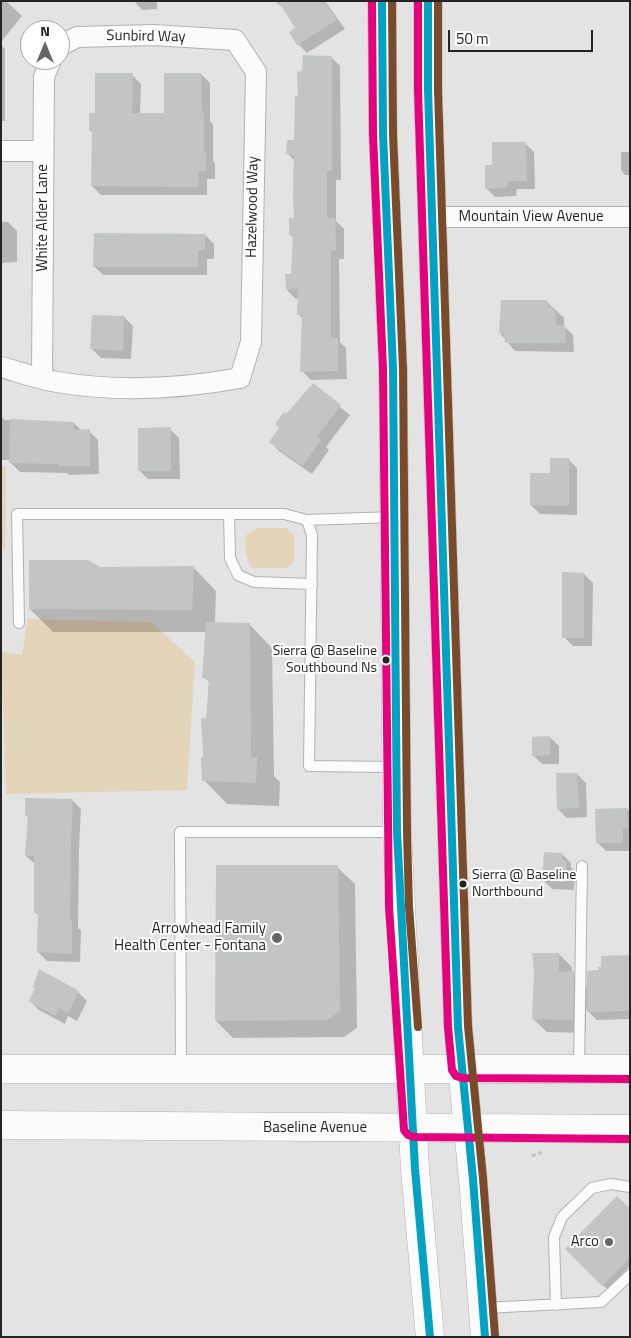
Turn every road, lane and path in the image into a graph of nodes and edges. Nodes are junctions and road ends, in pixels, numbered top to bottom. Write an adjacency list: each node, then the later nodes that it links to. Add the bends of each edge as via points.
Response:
1 (382, 1): 13 (main road)
2 (428, 1): 8 (main road)
3 (235, 40): 4 (street, Sunbird Way, via 153,35 77,37); 11 (street, Hazelwood Way, via 256,72 251,342 240,378 202,385 117,388)
4 (70, 41)
5 (47, 70): 7 (street, White Alder Lane, via 44,77)
6 (1, 151): 7 (street)
7 (43, 151): 11 (street, White Alder Lane)
8 (432, 217): 9 (street, Mountain View Avenue); 21 (main road, via 458,1027)
9 (630, 217)
10 (1, 368): 11 (street)
11 (42, 378)
12 (229, 514): 14 (lane, via 284,514); 15 (lane, via 230,558 238,575 254,582); 16 (lane, via 16,514)
13 (394, 517): 14 (lane); 17 (main road)
14 (307, 520): 15 (lane, via 312,536)
15 (312, 584): 17 (lane, via 309,766)
16 (20, 623)
17 (395, 767): 18 (main road)
18 (396, 832): 20 (main road); 23 (lane, via 180,832)
19 (582, 866): 24 (lane)
20 (410, 1068): 21 (main road); 23 (main road); 27 (main road)
21 (462, 1068): 24 (main road); 28 (main road)
22 (1, 1069): 23 (main road)
23 (181, 1069)
24 (579, 1069): 25 (main road)
25 (630, 1069)
26 (1, 1125): 27 (main road, Baseline Avenue)
27 (414, 1127): 28 (main road, Baseline Avenue); 34 (main road)
28 (467, 1128): 29 (main road, Baseline Avenue); 33 (main road)
29 (630, 1129)
30 (630, 1187): 32 (lane, via 611,1184 592,1188 562,1217 554,1238)
31 (630, 1275): 32 (lane, via 601,1302)
32 (556, 1305): 33 (lane)
33 (484, 1308): 35 (main road)
34 (430, 1337)
35 (485, 1337)

